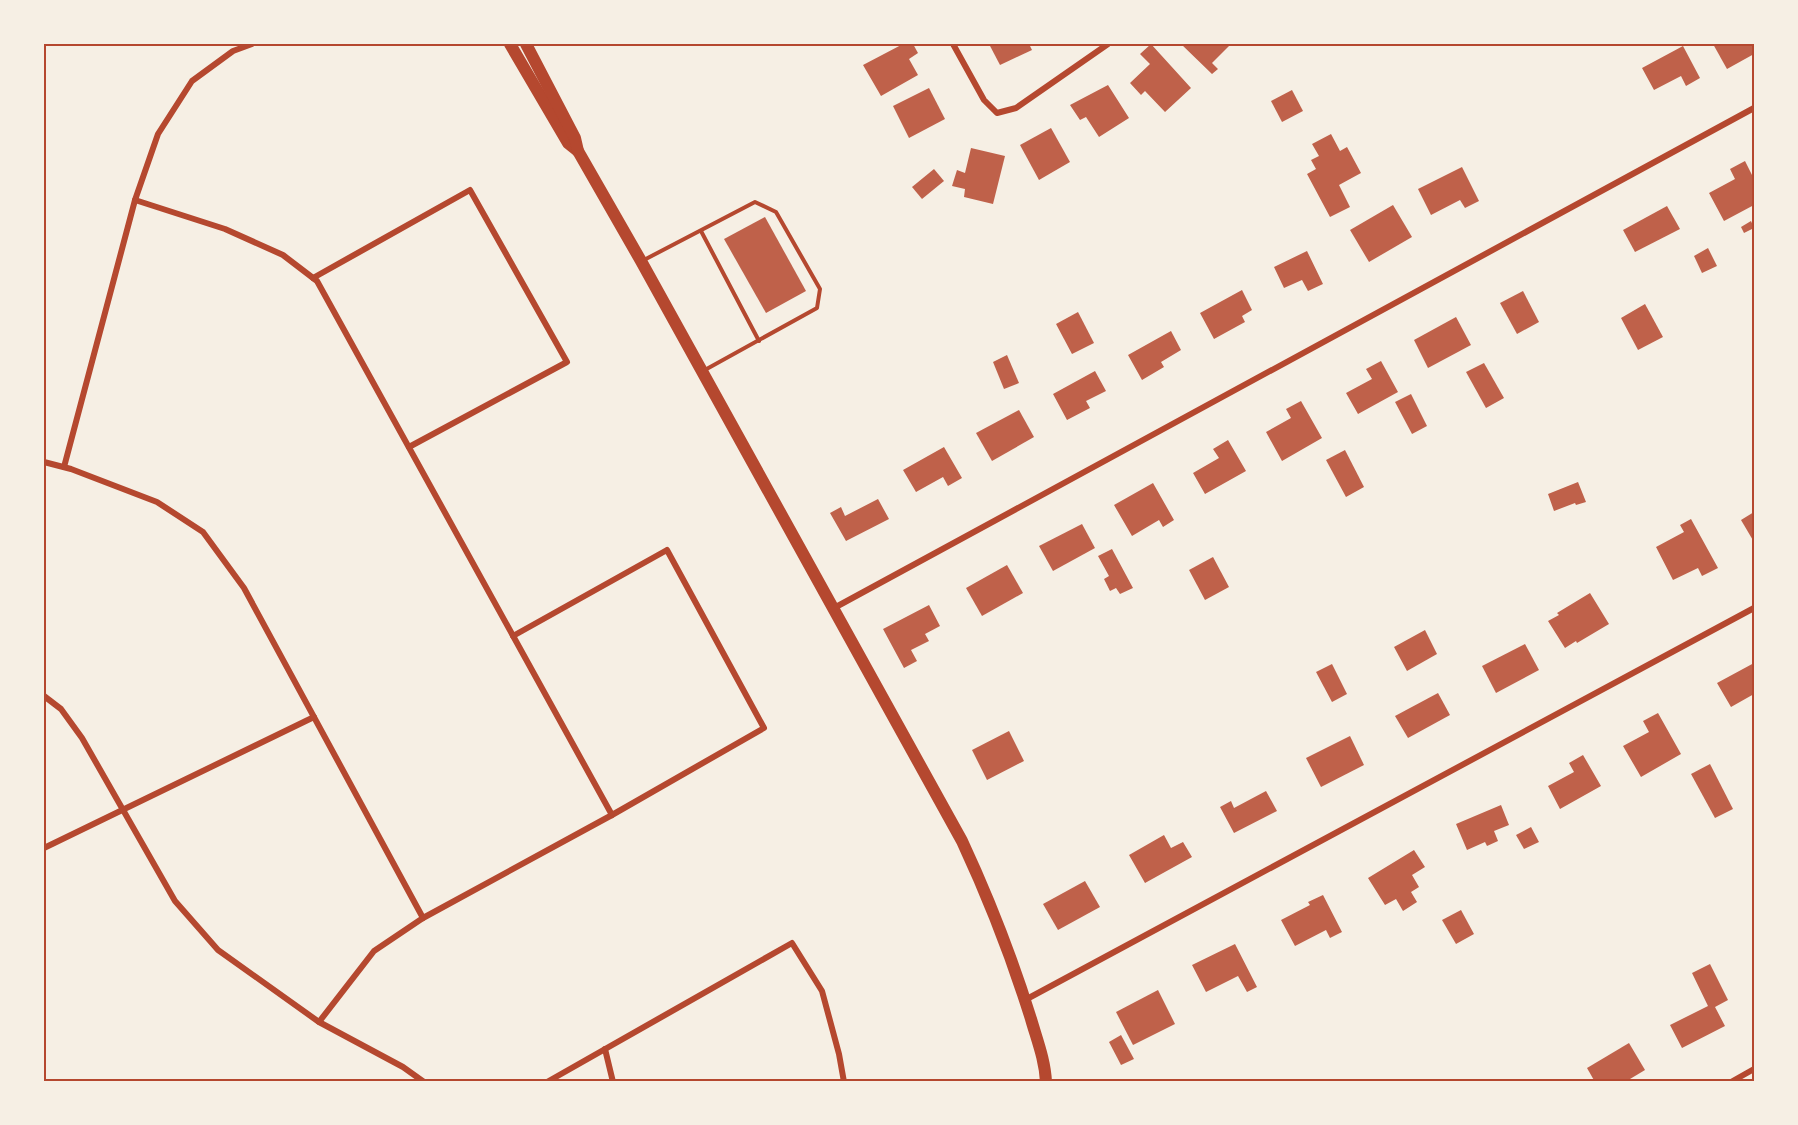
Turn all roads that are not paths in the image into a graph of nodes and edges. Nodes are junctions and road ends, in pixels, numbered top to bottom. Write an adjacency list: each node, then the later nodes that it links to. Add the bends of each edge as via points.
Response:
1 (252, 44): 8 (street, via 232,51 192,81 158,134)
2 (510, 44): 7 (main road, via 568,143)
3 (526, 44): 7 (main road)
4 (953, 44): 5 (street, via 984,100 997,113 1016,108)
5 (1108, 44)
6 (1755, 108): 17 (street)
7 (578, 151): 10 (main road)
8 (135, 200): 11 (street, via 225,229 283,255); 16 (street)
9 (701, 231): 10 (lane); 12 (lane); 12 (lane, via 755,202 776,212 820,289 817,308)
10 (641, 261): 13 (main road)
11 (313, 278): 14 (street); 14 (street, via 470,190 567,362)
12 (759, 340): 13 (lane)
13 (703, 371): 17 (main road)
14 (409, 447): 19 (street)
15 (44, 462): 16 (street)
16 (64, 467): 21 (street, via 157,502 203,532 244,588)
17 (834, 608): 26 (main road, via 962,842 985,891)
18 (1755, 608): 26 (street)
19 (513, 636): 23 (street); 23 (street, via 667,550 764,728)
20 (44, 696): 22 (street, via 61,709 82,738)
21 (314, 717): 22 (street); 25 (street)
22 (124, 810): 24 (street); 27 (street, via 176,901 218,950)
23 (612, 815): 25 (street)
24 (44, 848)
25 (423, 918): 27 (street, via 374,951)
26 (1025, 1000): 34 (main road, via 1045,1066)
27 (320, 1022): 30 (street)
28 (605, 1049): 31 (street); 32 (street); 33 (street, via 792,943 822,991)
29 (1755, 1069): 35 (street)
30 (424, 1082)
31 (547, 1082)
32 (613, 1082)
33 (844, 1082)
34 (1046, 1082)
35 (1731, 1082)

